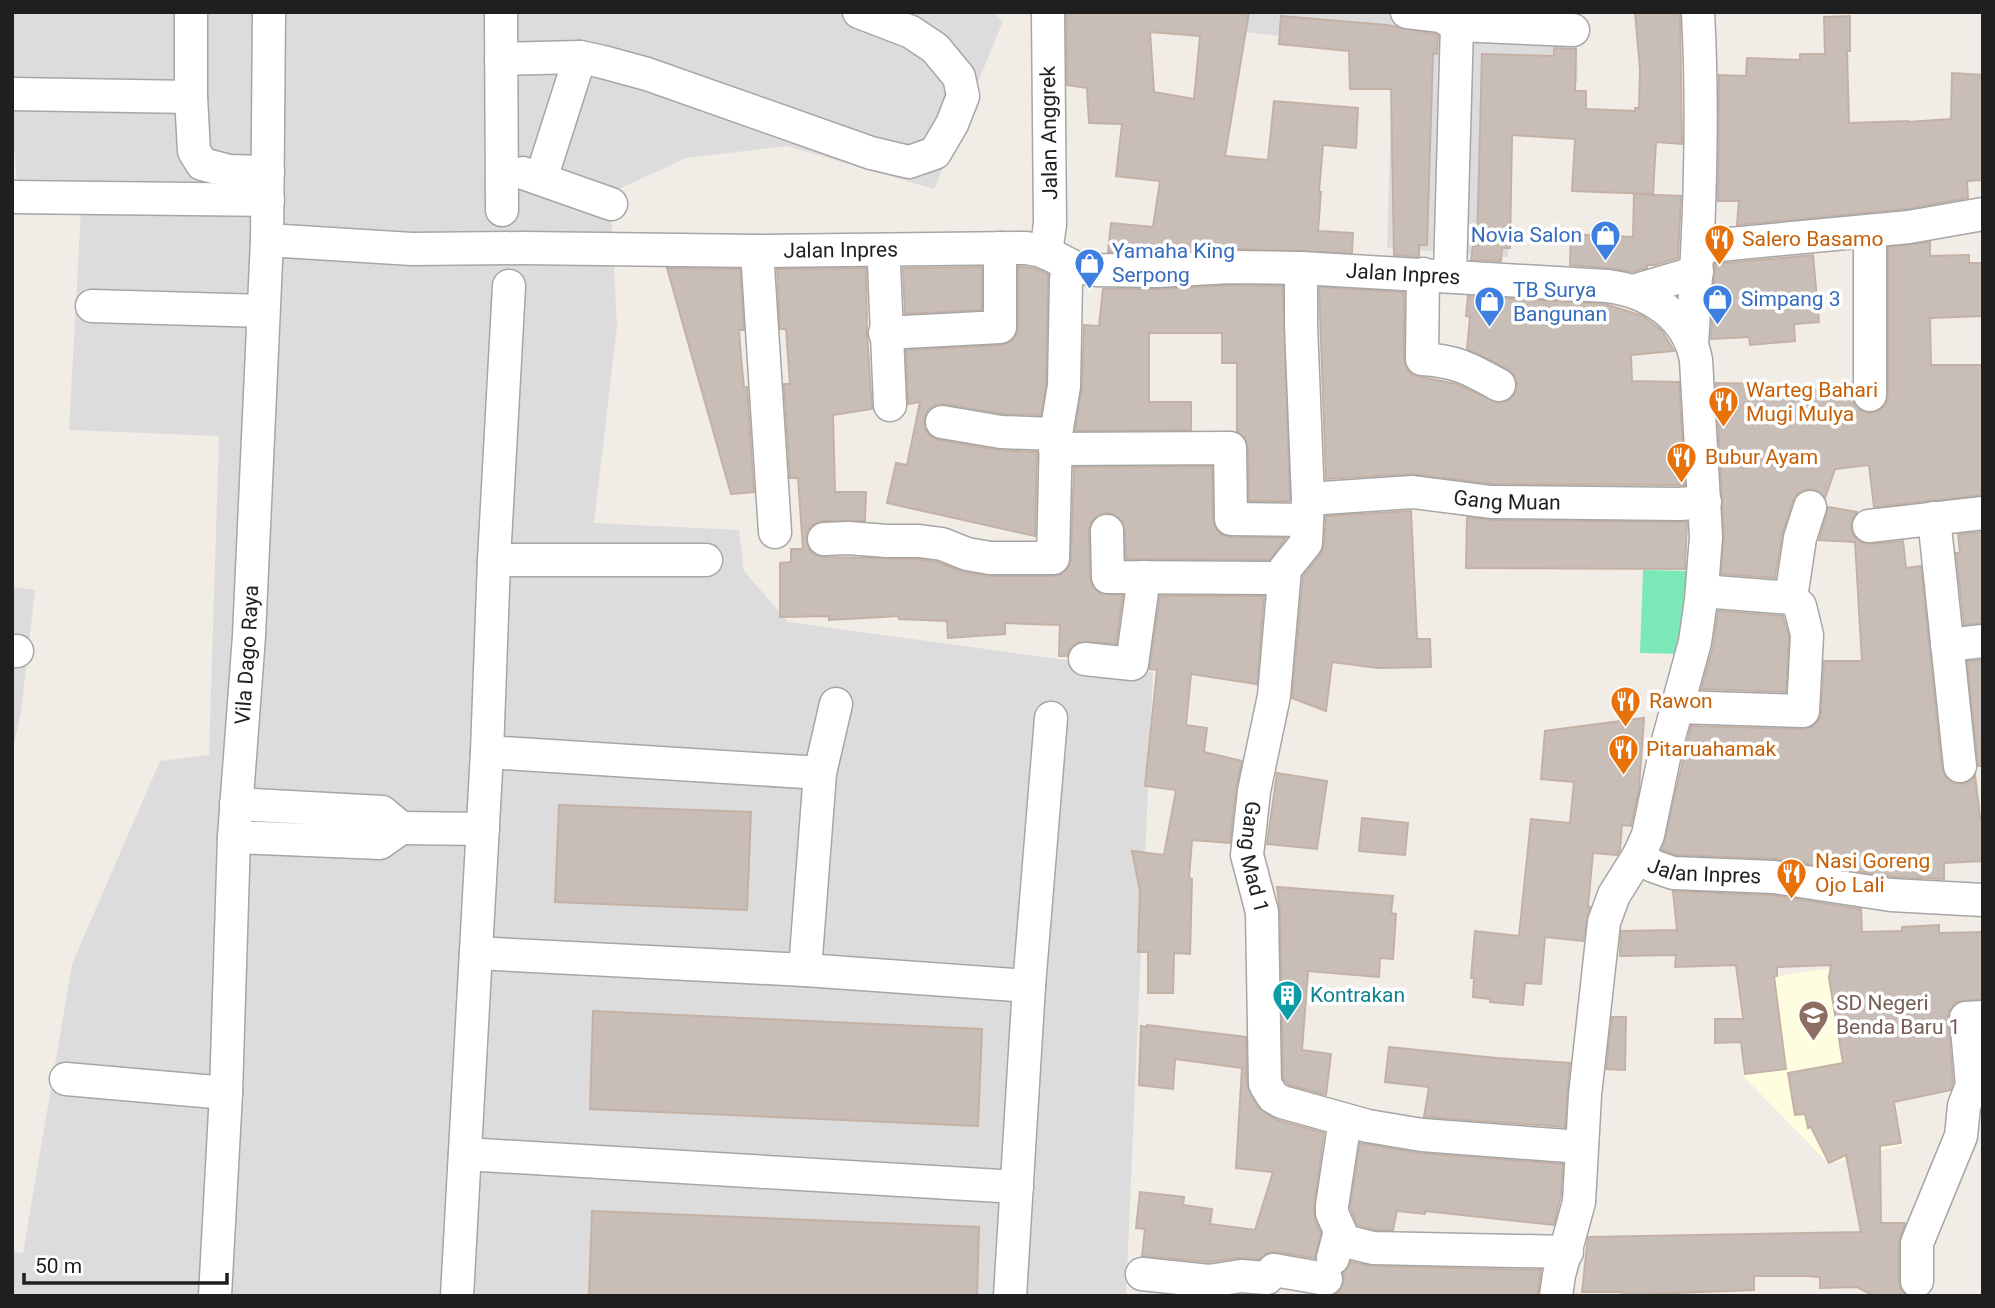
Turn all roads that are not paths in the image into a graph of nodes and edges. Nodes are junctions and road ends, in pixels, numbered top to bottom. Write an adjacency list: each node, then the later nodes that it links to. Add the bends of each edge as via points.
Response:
1 (191, 12): 13 (street)
2 (269, 12): 16 (street, Vila Dago Raya)
3 (501, 12): 11 (street)
4 (859, 12): 10 (street, via 911,32 935,48 959,76 963,96 935,153 909,162 871,153 647,74)
5 (1048, 12): 25 (street, Jalan Anggrek, via 1050,224)
6 (1407, 12): 8 (street, via 1441,16)
7 (1698, 12): 26 (street, via 1702,108)
8 (1457, 25): 9 (street); 29 (street)
9 (1573, 30)
10 (580, 57): 11 (street); 15 (street)
11 (501, 60): 14 (street)
12 (12, 94): 13 (street)
13 (191, 97): 16 (street, via 194,151 202,164)
14 (501, 164): 15 (street); 19 (street)
15 (541, 179): 18 (street)
16 (268, 186): 17 (street); 22 (street, Vila Dago Raya)
17 (12, 197)
18 (611, 204)
19 (502, 210)
20 (1983, 214): 21 (street)
21 (1870, 231): 26 (street); 37 (street)
22 (267, 240): 24 (street, Jalan Inpres, via 412,249); 33 (street, Vila Dago Raya)
23 (1000, 248): 24 (street, Jalan Inpres); 25 (street, Jalan Inpres, via 1037,249); 34 (street, via 1000,327)
24 (757, 251): 48 (street)
25 (1057, 259): 28 (street, Jalan Inpres, via 1080,268 1130,271); 40 (street, Jalan Anggrek, via 1065,386)
26 (1697, 259): 31 (street); 35 (street)
27 (884, 264): 34 (street)
28 (1301, 268): 29 (street, Jalan Inpres); 43 (street, Gang Mad 1)
29 (1437, 275): 31 (street, Jalan Inpres); 36 (street, via 1422,359 1448,360)
30 (509, 286): 50 (street)
31 (1633, 290): 35 (street, Jalan Inpres, via 1663,307)
32 (92, 306): 33 (street)
33 (263, 310): 65 (street, Vila Dago Raya, via 249,636)
34 (885, 333): 38 (street)
35 (1692, 344): 41 (street, Jalan Inpres)
36 (1499, 385)
37 (1870, 395)
38 (890, 405)
39 (942, 422): 40 (street)
40 (1056, 441): 43 (street, Gang Muan, via 1230,449 1231,519); 49 (street, Jalan Anggrek, via 1054,558 990,558 919,541)
41 (1705, 502): 43 (street, Gang Muan, via 1491,502 1413,492); 54 (street, Jalan Inpres)
42 (1810, 507): 55 (street)
43 (1308, 510): 53 (street, Gang Mad 1, via 1306,543 1285,569)
44 (1983, 513): 45 (street)
45 (1934, 518): 46 (street); 57 (street)
46 (1868, 526)
47 (1107, 531): 52 (street, via 1108,577)
48 (775, 532)
49 (824, 539)
50 (494, 560): 51 (street); 62 (street)
51 (706, 561)
52 (1144, 577): 53 (street); 58 (street, via 1132,664)
53 (1284, 579): 77 (street, Gang Mad 1, via 1274,696 1254,791 1247,855 1262,912 1265,1084 1273,1097)
54 (1702, 591): 55 (street); 60 (street, Jalan Inpres, via 1696,642)
55 (1791, 598): 60 (street, via 1800,606 1807,635 1803,711)
56 (1983, 641): 57 (street)
57 (1947, 645): 63 (street)
58 (1085, 659)
59 (836, 704): 64 (street)
60 (1678, 707): 69 (street, Jalan Inpres, via 1648,835)
61 (1051, 718): 73 (street)
62 (487, 752): 64 (street); 67 (street)
63 (1960, 766)
64 (820, 774): 72 (street)
65 (236, 804): 66 (street, via 382,812); 68 (street, Vila Dago Raya)
66 (401, 828): 67 (street); 68 (street, via 380,844)
67 (483, 830): 71 (street)
68 (234, 837): 76 (street, Vila Dago Raya)
69 (1639, 855): 70 (street, Jalan Inpres, via 1673,873 1774,877 1891,895); 78 (street, via 1614,895 1604,922)
70 (1983, 900)
71 (476, 953): 72 (street); 79 (street)
72 (805, 970): 73 (street)
73 (1029, 986): 80 (street)
74 (1983, 1017): 84 (street, via 1966,1017 1972,1085 1964,1105 1961,1136 1917,1242)
75 (66, 1079): 76 (street)
76 (226, 1093): 86 (street, Vila Dago Raya)
77 (1345, 1120): 78 (street, Gang Mad 1, via 1422,1135); 81 (street, via 1332,1206)
78 (1581, 1147): 82 (street, via 1579,1202)
79 (465, 1154): 80 (street); 87 (street)
80 (1017, 1187): 88 (street)
81 (1340, 1240): 82 (street, via 1373,1248); 85 (street)
82 (1567, 1252): 89 (street)
83 (1142, 1274): 85 (street, via 1209,1281 1266,1278 1275,1270)
84 (1917, 1281)
85 (1323, 1287)
86 (215, 1296)
87 (457, 1296)
88 (1010, 1296)
89 (1556, 1296)

